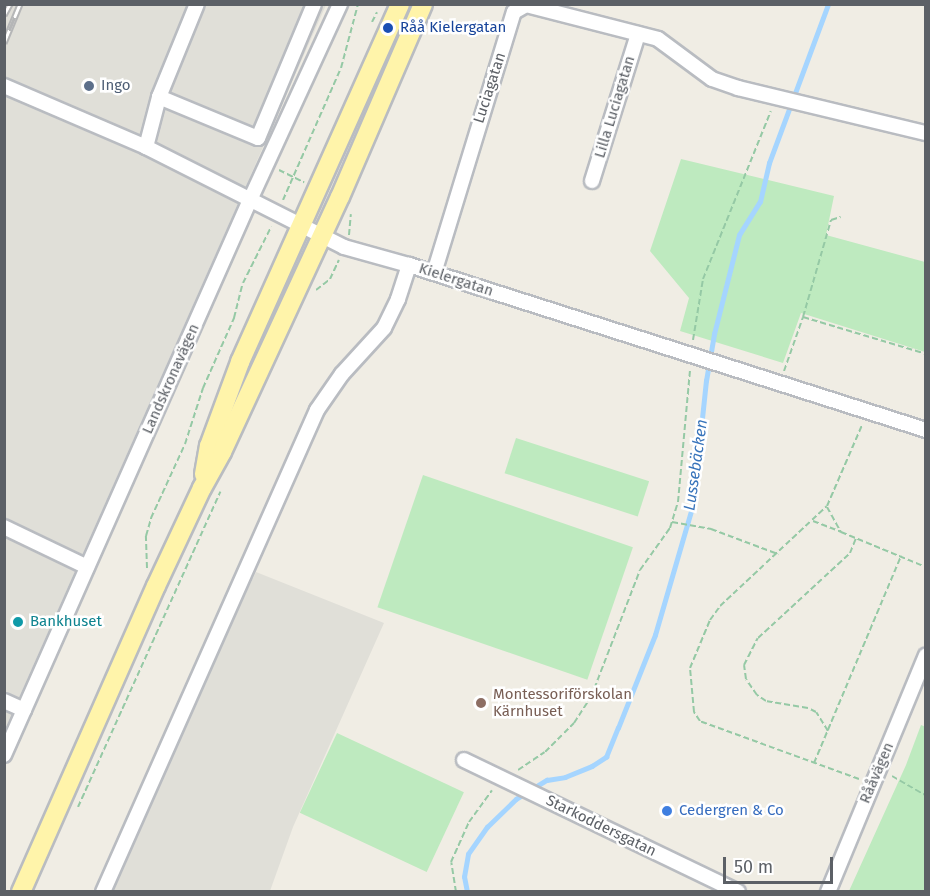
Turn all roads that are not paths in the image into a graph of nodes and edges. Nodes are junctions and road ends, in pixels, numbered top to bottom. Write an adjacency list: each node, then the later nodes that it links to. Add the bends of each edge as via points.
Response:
1 (198, 4): 8 (street)
2 (314, 4): 8 (street, via 258,138)
3 (340, 4): 12 (street, Landskronavägen)
4 (400, 4): 13 (main road)
5 (423, 4): 14 (main road)
6 (638, 34): 9 (street, Luciagatan, via 658,39 712,79); 11 (street, Lilla Luciagatan); 16 (street, Luciagatan, via 526,5 514,12)
7 (4, 86): 10 (street, Kielergatan)
8 (159, 96): 10 (street)
9 (926, 133)
10 (146, 147): 12 (street, Kielergatan)
11 (592, 181)
12 (250, 200): 13 (street, Kielergatan); 20 (street, Landskronavägen)
13 (302, 225): 14 (street, Kielergatan); 18 (main road, via 240,362 209,446)
14 (321, 236): 15 (street, Kielergatan, via 344,247); 18 (main road)
15 (409, 265): 16 (street, Kielergatan); 27 (street, via 384,328 342,374 317,410)
16 (434, 273): 17 (street, Kielergatan)
17 (926, 430)
18 (202, 488): 26 (main road)
19 (4, 527): 20 (street)
20 (87, 567): 23 (street, Landskronavägen)
21 (926, 655): 29 (street, Rååvägen)
22 (4, 700): 23 (street)
23 (24, 710): 24 (street, Landskronavägen)
24 (4, 755)
25 (464, 760): 28 (street, Starkoddersgatan)
26 (21, 891)
27 (103, 891)
28 (738, 891)
29 (828, 891)

